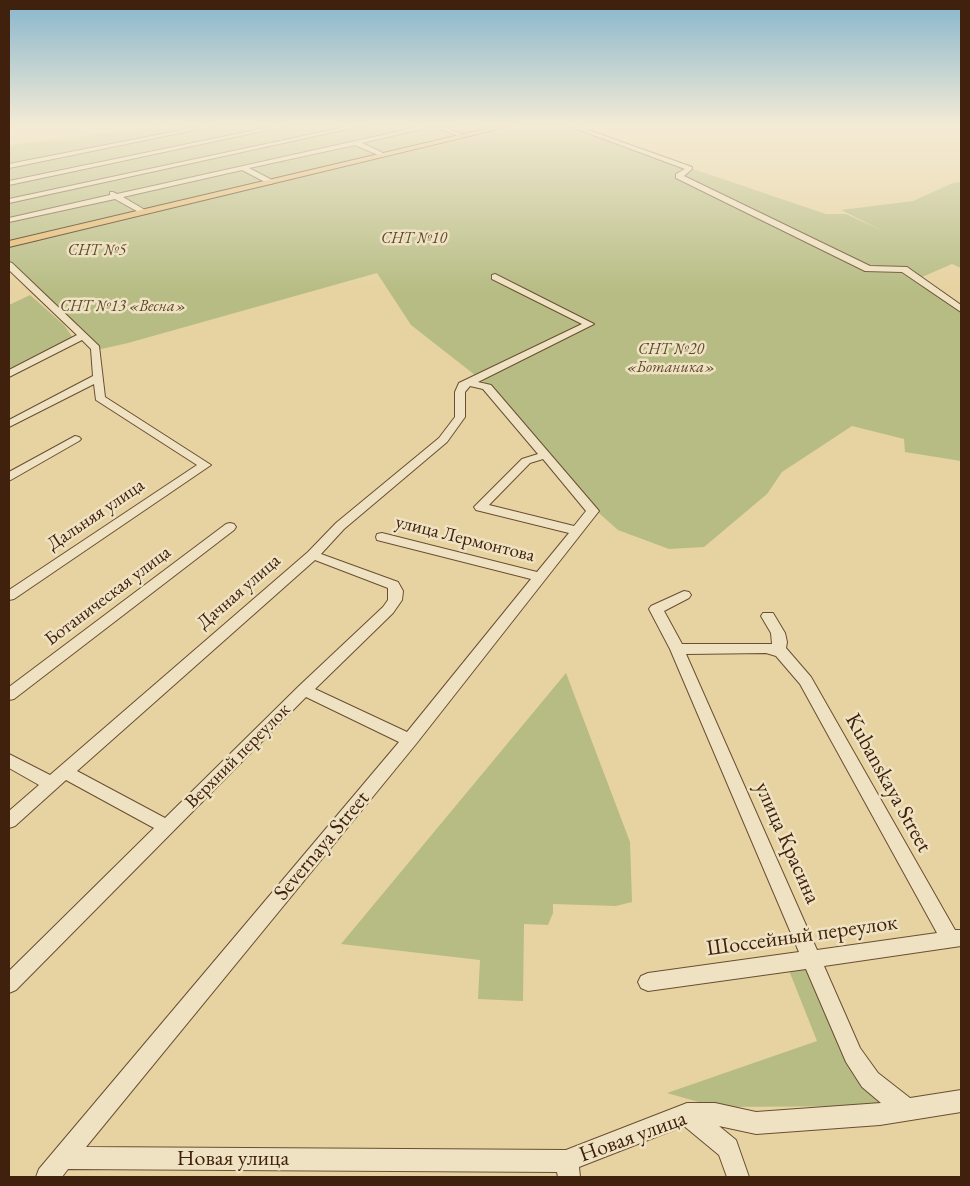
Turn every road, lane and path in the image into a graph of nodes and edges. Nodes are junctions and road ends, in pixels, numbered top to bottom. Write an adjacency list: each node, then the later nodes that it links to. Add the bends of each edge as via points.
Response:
1 (97, 181): 4 (street)
2 (182, 181): 8 (street)
3 (690, 181): 15 (street, via 868,269 904,269)
4 (94, 182): 6 (street); 9 (street)
5 (269, 182): 10 (main road)
6 (102, 187)
7 (109, 192): 8 (street)
8 (116, 196): 10 (street); 11 (street)
9 (9, 201)
10 (142, 212): 12 (main road)
11 (9, 220)
12 (9, 244)
13 (9, 265): 16 (street)
14 (495, 277): 19 (street, via 588,324)
15 (961, 308)
16 (83, 336): 17 (street); 18 (street, via 96,348)
17 (9, 374)
18 (98, 378): 20 (street); 30 (street, Дальняя улица, via 100,398 205,464)
19 (472, 383): 22 (street, via 486,387); 27 (street, Дачная улица, via 463,386 460,417 443,440 340,526)
20 (9, 424)
21 (75, 440): 23 (street)
22 (545, 455): 25 (street, Severnaya Street, via 594,511); 25 (street, via 526,461 480,507)
23 (9, 477)
24 (230, 527): 35 (street, Ботаническая улица)
25 (578, 531): 28 (street, Severnaya Street)
26 (382, 537): 28 (street, улица Лермонтова)
27 (313, 554): 34 (street, Верхний переулок, via 384,580 396,591 395,600 388,610); 38 (street, Дачная улица)
28 (540, 577): 36 (street, Severnaya Street)
29 (684, 595): 32 (street, улица Красина, via 656,609)
30 (9, 596)
31 (768, 616): 33 (street, via 778,633 778,649)
32 (677, 649): 33 (street, via 767,648); 43 (street, улица Красина)
33 (783, 653): 42 (street, Kubanskaya Street, via 806,681)
34 (304, 690): 36 (street); 41 (street, Верхний переулок)
35 (9, 696)
36 (410, 740): 49 (street, Severnaya Street)
37 (9, 760): 39 (street)
38 (65, 772): 39 (street, Дачная улица); 41 (street)
39 (51, 784): 40 (street, Дачная улица)
40 (9, 821)
41 (167, 828): 45 (street, Верхний переулок)
42 (955, 939): 43 (street, Шоссейный переулок)
43 (812, 960): 44 (street, Шоссейный переулок); 47 (street, улица Красина, via 853,1055 870,1080)
44 (648, 982)
45 (9, 984)
46 (961, 1101): 47 (street, Новая улица)
47 (907, 1110): 48 (street, Новая улица, via 756,1123 715,1114)
48 (687, 1114): 50 (street, Новая улица); 52 (street, via 728,1148)
49 (64, 1158): 50 (street, Новая улица); 51 (street, Severnaya Street)
50 (568, 1169)
51 (47, 1177)
52 (738, 1177)

